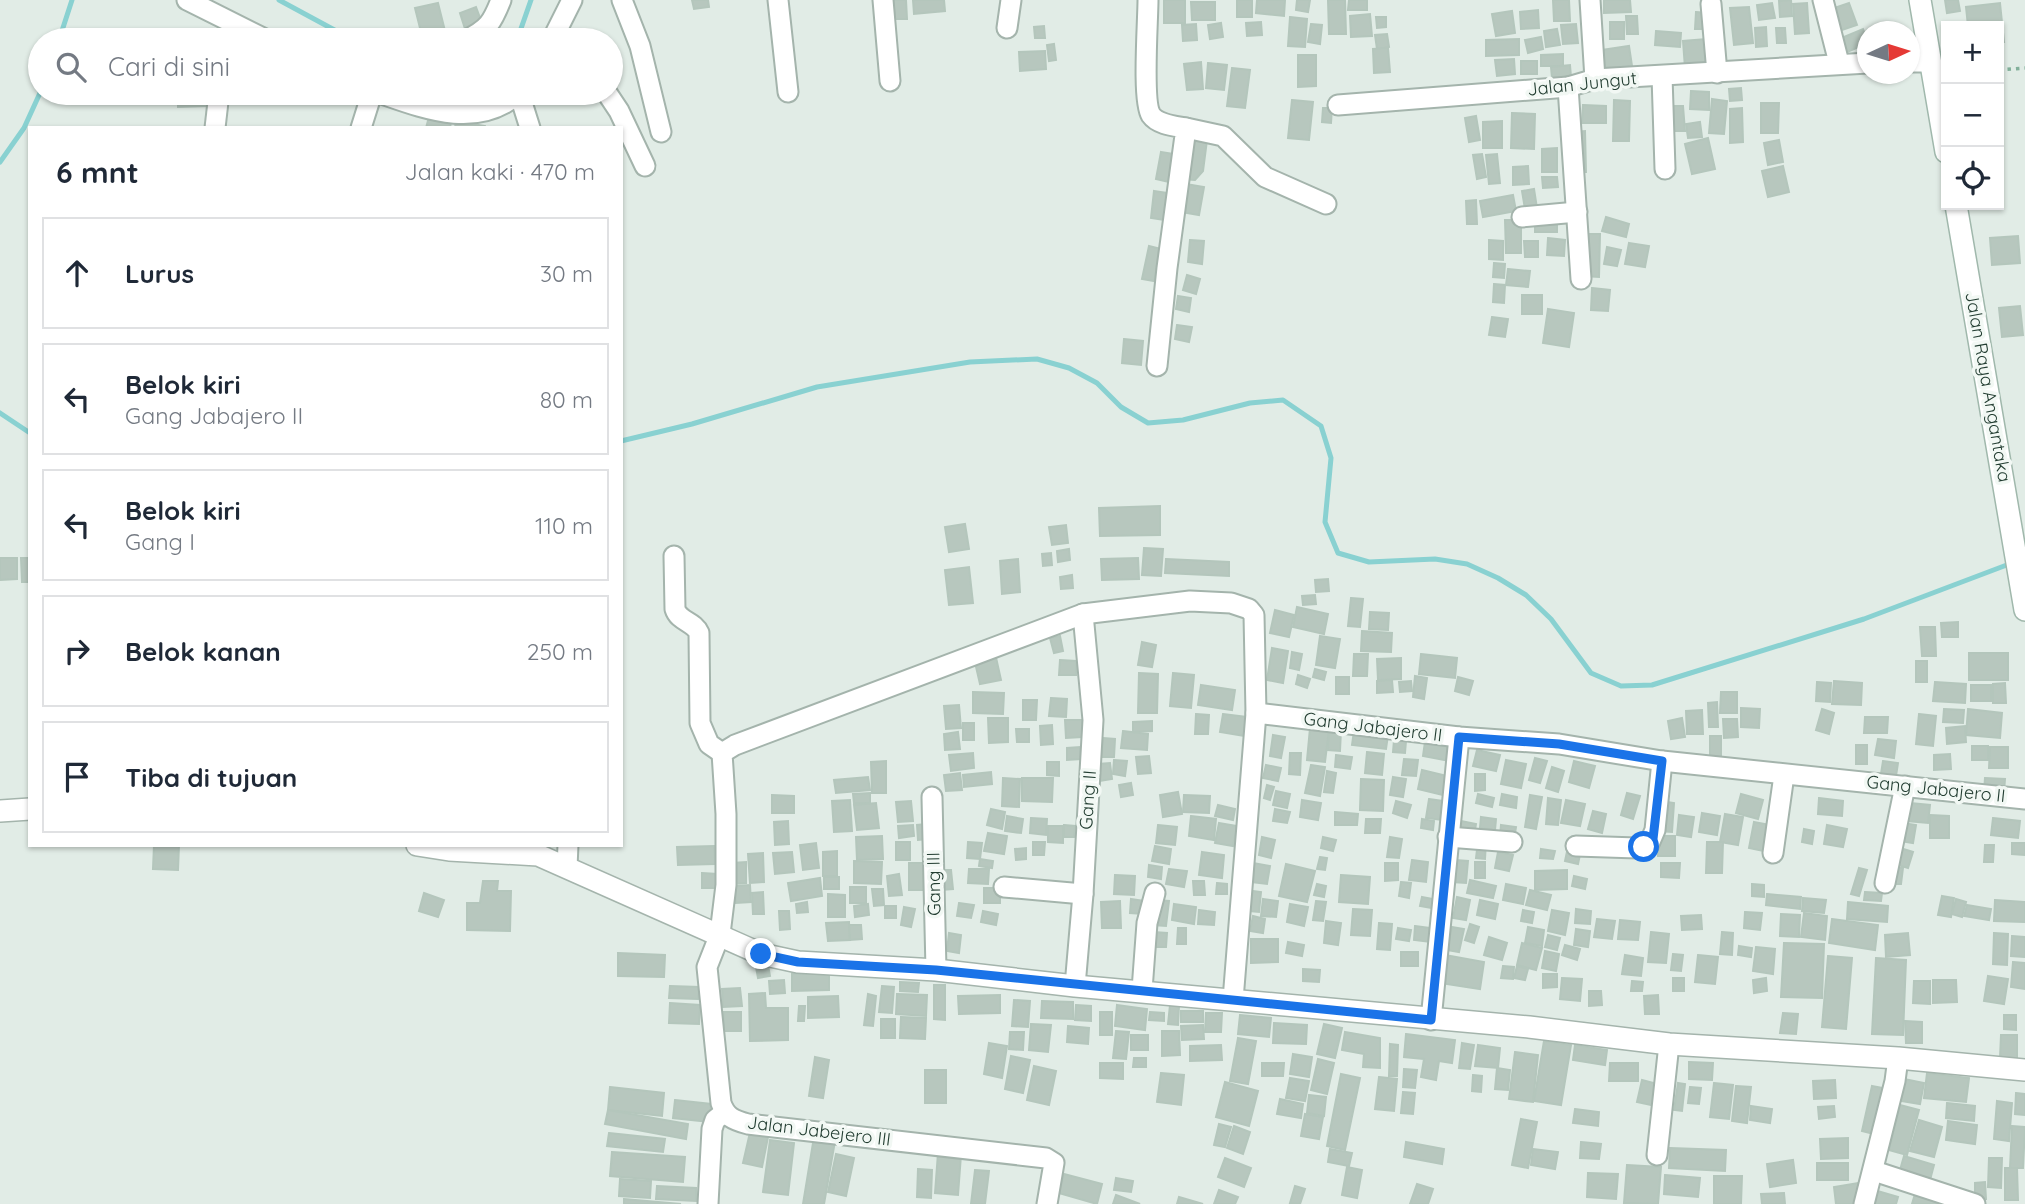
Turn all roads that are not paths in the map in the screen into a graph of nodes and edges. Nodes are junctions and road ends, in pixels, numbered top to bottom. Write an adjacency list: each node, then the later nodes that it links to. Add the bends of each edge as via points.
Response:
1 (187, 0): 14 (street)
2 (500, 0): 15 (street)
3 (572, 0): 16 (street)
4 (622, 0): 38 (street, via 640,46)
5 (778, 0): 26 (street)
6 (883, 0): 24 (street)
7 (1011, 0): 17 (street)
8 (1148, 0): 37 (street, via 1150,113 1166,124)
9 (1590, 0): 23 (street)
10 (1823, 0): 19 (street)
11 (1920, 0): 13 (street)
12 (1712, 4): 21 (street)
13 (1920, 21)
14 (221, 28)
15 (487, 28)
16 (563, 28)
17 (1007, 28)
18 (1920, 62): 39 (street)
19 (1839, 63): 20 (street, Jalan Jungut); 21 (street, Jalan Jungut)
20 (1857, 63)
21 (1717, 74): 22 (street, Jalan Jungut)
22 (1662, 76): 23 (street, Jalan Jungut); 41 (street)
23 (1595, 79): 25 (street, Jalan Jungut)
24 (890, 80)
25 (1568, 87): 33 (street, Jalan Jungut); 44 (street)
26 (788, 92)
27 (218, 105): 34 (street)
28 (368, 105): 35 (street)
29 (413, 105): 30 (street, via 453,115)
30 (505, 105)
31 (523, 105): 36 (street)
32 (615, 105): 40 (street)
33 (1339, 105)
34 (215, 126)
35 (362, 126)
36 (529, 126)
37 (1186, 128): 42 (street, via 1223,136 1265,177); 47 (street)
38 (661, 132)
39 (1945, 147)
40 (645, 166)
41 (1665, 169)
42 (1326, 204)
43 (1957, 210): 49 (street, Jalan Raya Angantaka)
44 (1577, 212): 45 (street); 46 (street)
45 (1522, 217)
46 (1581, 279)
47 (1157, 366)
48 (674, 556): 53 (street, via 675,610 699,633 701,728 709,744)
49 (2025, 610)
50 (1083, 614): 51 (street, via 1189,601 1231,603 1249,609 1256,618); 53 (street); 72 (street, Gang II, via 1093,720)
51 (1256, 713): 52 (street, Gang Jabajero II); 77 (street)
52 (1459, 737): 54 (street, Gang Jabajero II, via 1559,744); 61 (street)
53 (722, 753): 73 (street, Jalan Jabejero III, via 726,861)
54 (1662, 761): 55 (street, Gang Jabajero II); 63 (street, via 1655,830 1649,844 1637,848)
55 (1784, 775): 56 (street, Gang Jabajero II); 67 (street)
56 (1905, 786): 58 (street, Gang Jabajero II); 69 (street)
57 (932, 797): 74 (street, Gang III)
58 (2025, 799)
59 (28, 809): 60 (street)
60 (0, 811)
61 (1448, 837): 62 (street); 78 (street)
62 (1512, 842)
63 (1576, 846)
64 (430, 847): 66 (street)
65 (568, 847): 68 (street)
66 (526, 850): 68 (street)
67 (1773, 853)
68 (567, 867): 73 (street)
69 (1885, 883)
70 (1004, 887): 72 (street)
71 (1155, 893): 76 (street, via 1147,923)
72 (1083, 894): 75 (street, Gang II)
73 (720, 934): 74 (street, via 761,954 798,962); 82 (street, Jalan Jabejero III, via 707,967)
74 (936, 970): 75 (street)
75 (1074, 986): 76 (street)
76 (1142, 990): 77 (street)
77 (1233, 1000): 78 (street)
78 (1431, 1020): 79 (street)
79 (1669, 1044): 80 (street); 83 (street)
80 (1898, 1058): 81 (street); 84 (street)
81 (2025, 1070)
82 (724, 1112): 85 (street, via 712,1129); 86 (street, Jalan Jabejero III, via 748,1124 1046,1157 1054,1163)
83 (1657, 1155)
84 (1874, 1171): 87 (street); 88 (street)
85 (708, 1204)
86 (1047, 1204)
87 (1864, 1204)
88 (1975, 1204)

